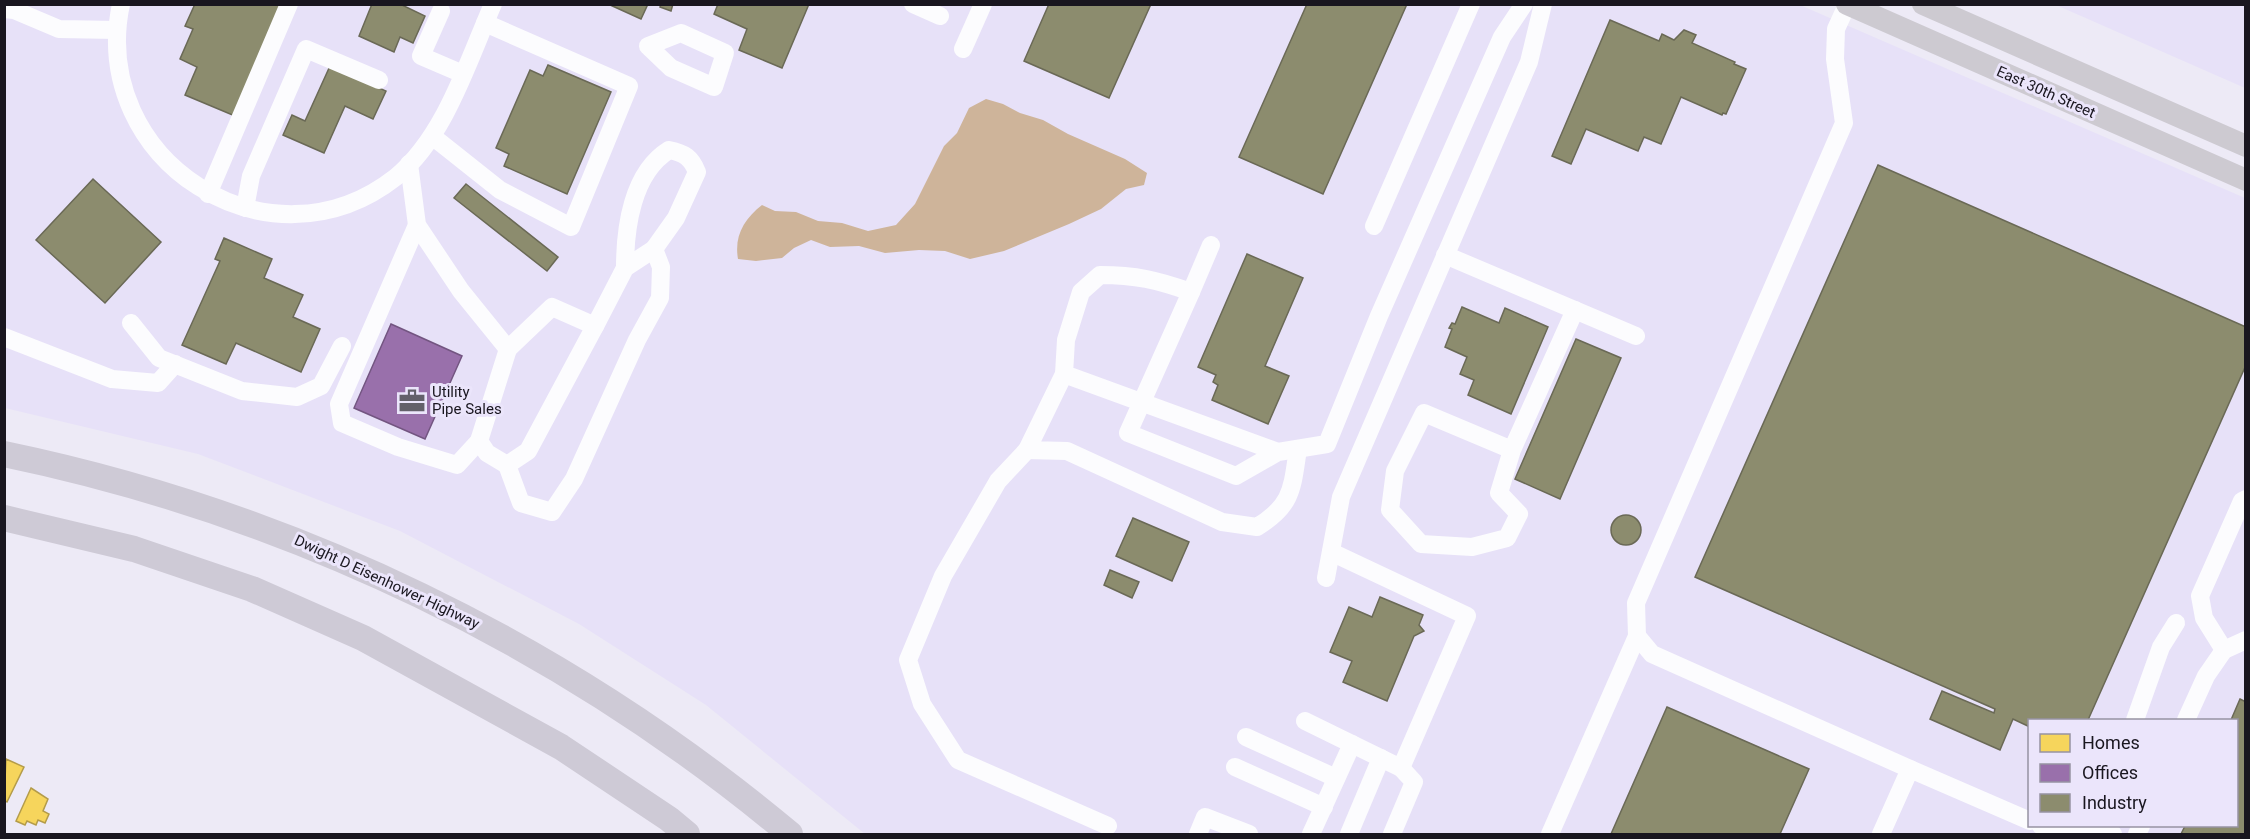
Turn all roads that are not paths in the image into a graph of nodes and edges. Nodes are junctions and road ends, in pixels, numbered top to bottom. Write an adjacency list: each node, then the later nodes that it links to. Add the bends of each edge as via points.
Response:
1 (121, 4): 15 (street)
2 (290, 4): 23 (street)
3 (493, 4): 14 (street)
4 (913, 4): 13 (street)
5 (983, 4): 16 (street)
6 (1472, 4): 26 (street)
7 (1524, 4): 43 (street, via 1502,37 1327,444)
8 (1543, 4): 29 (street, via 1529,62)
9 (1923, 4): 20 (main road, East 30th Street)
10 (1847, 5): 22 (main road, East 30th Street); 54 (street, via 1836,29 1834,59 1844,123 1636,603)
11 (4, 9): 15 (street, via 59,29)
12 (441, 11): 17 (street, via 421,56)
13 (940, 16)
14 (485, 23): 17 (street); 19 (street, via 629,86 571,227 500,190)
15 (117, 30): 23 (street, via 120,77 133,115 159,155)
16 (963, 49)
17 (463, 74): 19 (street)
18 (379, 80): 24 (street, via 306,49)
19 (432, 136): 21 (street)
20 (2246, 146)
21 (409, 164): 24 (street, via 390,181 357,200 321,211 274,213); 25 (street)
22 (2246, 180)
23 (208, 194): 24 (street)
24 (237, 205)
25 (417, 225): 38 (street, via 461,291); 42 (street, via 339,404 342,423 398,447 457,465)
26 (1374, 226)
27 (1211, 245): 31 (street)
28 (654, 249): 30 (street); 30 (street, via 676,218 697,172 692,160 669,150 648,168 639,186 625,242); 48 (street, via 661,267 660,298 574,479 552,512 521,503)
29 (1445, 255): 32 (street); 51 (street, via 1341,497)
30 (625, 268): 34 (street)
31 (1191, 292): 40 (street, via 1156,280 1100,275 1081,292 1066,340); 41 (street)
32 (1575, 310): 35 (street); 45 (street)
33 (131, 323): 39 (street, via 159,358)
34 (595, 326): 38 (street, via 552,307); 48 (street, via 528,451)
35 (1636, 336)
36 (4, 337): 39 (street, via 112,378 158,383)
37 (342, 346): 39 (street, via 321,386 297,397 242,391)
38 (508, 349): 42 (street)
39 (175, 364)
40 (1064, 374): 41 (street); 44 (street)
41 (1142, 403): 46 (street); 46 (street, via 1128,433 1236,477)
42 (479, 441): 48 (street, via 487,453)
43 (1298, 449): 44 (street, via 1291,492 1274,516 1257,528 1221,522 1066,451); 46 (street)
44 (1027, 450): 69 (street, via 998,481 943,576 908,660 922,704 958,760)
45 (1512, 450): 45 (street, via 1424,412 1395,471 1390,510 1421,544 1472,547 1507,538 1519,514 1499,493)
46 (1278, 452)
47 (4, 453): 73 (highway, Dwight D Eisenhower Highway, via 114,479 237,517 440,604 621,709 720,778)
48 (507, 465)
49 (2246, 499): 56 (street, via 2200,596 2204,618)
50 (4, 519): 72 (highway, via 134,549 252,590 363,638 561,747)
51 (1331, 552): 52 (street); 64 (street, via 1467,616)
52 (1326, 578)
53 (2176, 623): 57 (street, via 2161,647)
54 (1637, 636): 65 (street, via 1652,654); 79 (street)
55 (2246, 640): 56 (street)
56 (2224, 650): 58 (street, via 2206,675)
57 (2135, 719)
58 (2186, 719)
59 (1305, 721): 61 (street)
60 (1246, 736): 66 (street)
61 (1352, 744): 62 (street); 66 (street)
62 (1381, 758): 64 (street); 77 (street)
63 (1235, 767): 67 (street)
64 (1401, 768): 78 (street, via 1414,782)
65 (1910, 769): 68 (street); 80 (street)
66 (1336, 778): 67 (street)
67 (1324, 807): 76 (street)
68 (2028, 819)
69 (1108, 826)
70 (2044, 827): 71 (street)
71 (2104, 829)
72 (687, 834)
73 (790, 834)
74 (1198, 834): 75 (street, via 1205,818)
75 (1249, 834)
76 (1311, 834)
77 (1349, 834)
78 (1392, 834)
79 (1550, 834)
80 (1881, 834)

